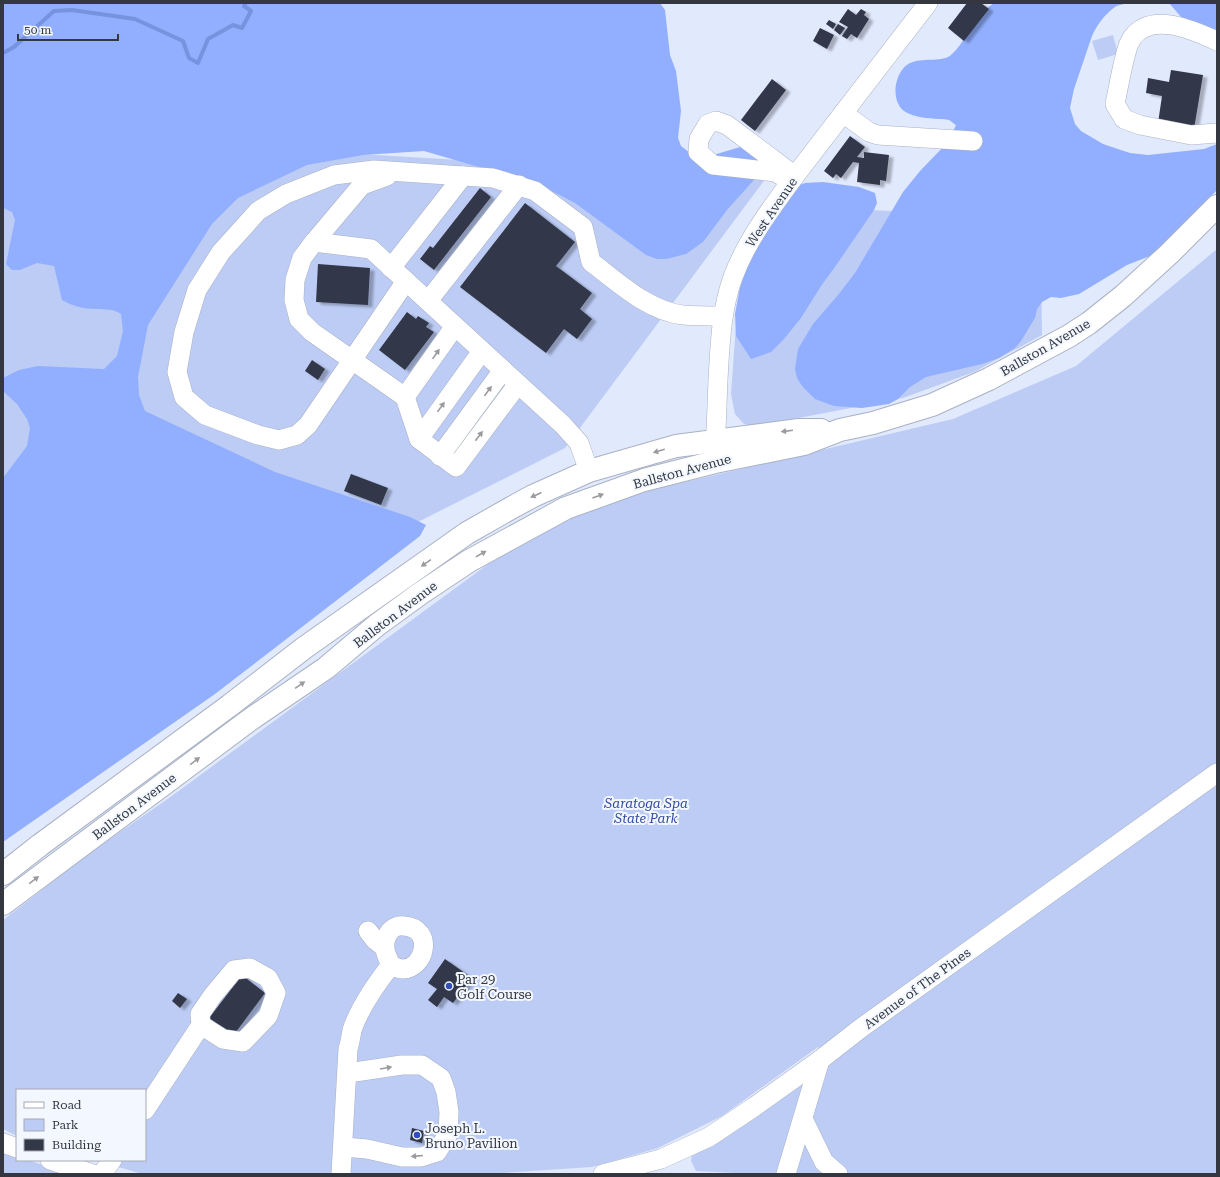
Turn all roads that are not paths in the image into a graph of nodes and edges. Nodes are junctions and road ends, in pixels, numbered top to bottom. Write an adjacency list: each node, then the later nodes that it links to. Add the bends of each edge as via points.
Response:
1 (928, 3): 3 (street, West Avenue)
2 (1217, 41): 4 (street, via 1201,33 1165,24 1142,28 1128,45 1116,104 1124,119 1140,125 1191,134)
3 (843, 112): 5 (street, via 869,132 878,135); 14 (street, West Avenue, via 769,210 750,242 733,277)
4 (1217, 133)
5 (973, 141)
6 (400, 172): 7 (street); 10 (street, via 362,185); 17 (street, via 374,170 334,175 286,194 258,211 221,252 197,290 184,332 177,372 184,397 205,414 258,435 279,440 298,435 308,425)
7 (463, 176): 8 (street, via 493,178); 11 (street)
8 (519, 185): 13 (street); 14 (street, via 535,191 583,227 591,262 637,296 658,308 682,315)
9 (1217, 206): 21 (highway, Ballston Avenue, via 1123,296 1069,336 990,379 932,405)
10 (314, 242): 11 (street, via 371,249); 17 (street, via 302,258 295,280 294,300 299,319 312,332)
11 (391, 268): 12 (street)
12 (406, 281): 13 (street); 17 (street)
13 (428, 301): 15 (street)
14 (723, 316): 23 (street, West Avenue)
15 (455, 326): 16 (street); 20 (street, one-way to 15)
16 (482, 351): 18 (street); 22 (street, one-way to 16)
17 (351, 360): 20 (street)
18 (503, 370): 19 (street); 24 (street, one-way to 18)
19 (518, 384): 24 (street, one-way to 19, via 456,467); 26 (street, via 579,443)
20 (405, 397): 22 (street)
21 (840, 430): 23 (highway, Ballston Avenue, one-way to 23, via 799,430); 25 (highway, Ballston Avenue, via 804,444)
22 (418, 439): 24 (street)
23 (716, 440): 25 (street, West Avenue); 26 (highway, Ballston Avenue, one-way to 26, via 676,446)
24 (440, 456)
25 (715, 462): 29 (highway, Ballston Avenue, one-way to 25, via 251,719 326,668 421,593 469,561 566,508 644,480)
26 (589, 471): 28 (highway, Ballston Avenue, one-way to 28, via 533,496 467,534 304,648)
27 (1217, 773): 34 (street, Avenue of The Pines)
28 (3, 874)
29 (3, 904)
30 (368, 931): 31 (street)
31 (384, 947): 32 (street); 32 (street, via 390,930 398,925 418,930 422,938 424,948 421,958 414,966 402,969)
32 (391, 965): 35 (street, via 377,983 353,1030 348,1049)
33 (201, 1025): 36 (street)
34 (820, 1060): 37 (street); 46 (street, Avenue of The Pines, via 709,1137 661,1159)
35 (348, 1073): 40 (street); 40 (street, one-way to 40, via 402,1065 422,1065 441,1078 449,1112 448,1134 437,1152 421,1157 402,1157 367,1149)
36 (146, 1108)
37 (803, 1119): 47 (street); 48 (street, via 824,1162)
38 (3, 1143): 39 (street)
39 (16, 1148)
40 (344, 1148): 45 (street)
41 (53, 1161): 43 (street)
42 (111, 1161): 44 (street)
43 (93, 1174)
44 (102, 1174)
45 (341, 1174)
46 (603, 1174)
47 (786, 1174)
48 (838, 1174)

